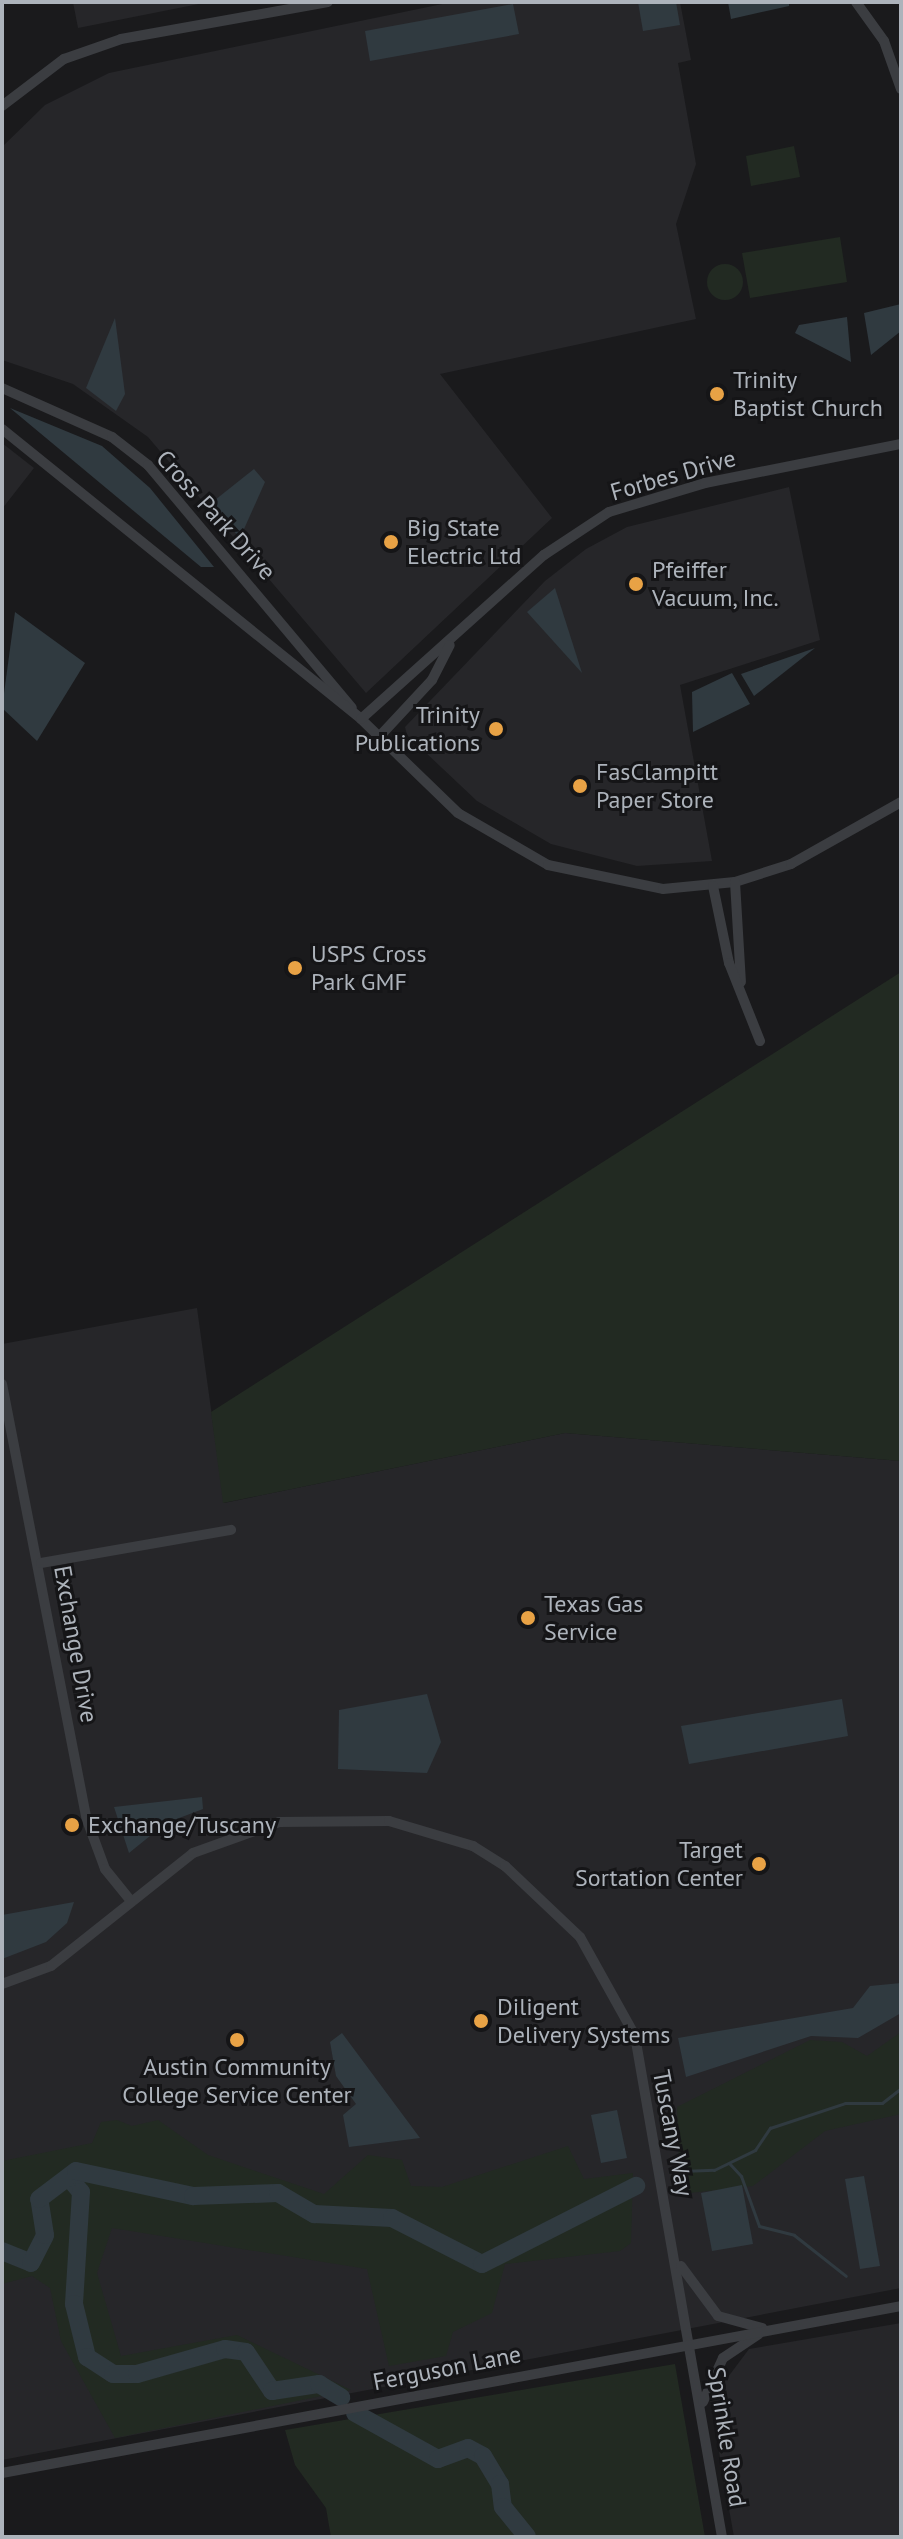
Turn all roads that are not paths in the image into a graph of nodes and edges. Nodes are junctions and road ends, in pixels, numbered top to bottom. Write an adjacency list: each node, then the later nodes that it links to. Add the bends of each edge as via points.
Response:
1 (328, 2): 4 (street, via 121,39 64,59)
2 (856, 2): 3 (street, via 884,41)
3 (901, 89)
4 (2, 106)
5 (2, 388): 9 (street, Cross Park Drive, via 112,437 148,465)
6 (2, 429): 9 (street, Cross Park Drive)
7 (901, 444): 8 (street, Forbes Drive, via 705,483 609,512 544,555)
8 (451, 643): 9 (street, Forbes Drive); 10 (street, Forbes Drive, via 432,680)
9 (361, 719): 10 (street, Cross Park Drive)
10 (379, 737): 13 (street, Cross Park Drive, via 458,813 523,854 619,885)
11 (901, 802): 12 (street, Cross Park Drive, via 791,864)
12 (735, 882): 13 (street, Cross Park Drive); 14 (street)
13 (713, 886): 14 (street, via 729,963)
14 (741, 984): 15 (street)
15 (760, 1041)
16 (2, 1384): 18 (street, Exchange Drive)
17 (231, 1530): 18 (street)
18 (41, 1563): 19 (street, Exchange Drive, via 87,1820 105,1869)
19 (131, 1901): 20 (street, Tuscany Way, via 51,1966); 21 (street, Tuscany Way, via 193,1853 231,1836 314,1817 428,1830 505,1866 580,1937 620,2000 635,2036)
20 (2, 1984)
21 (676, 2258): 23 (street, via 718,2316); 24 (street, Tuscany Way)
22 (901, 2306): 23 (street, Ferguson Lane)
23 (768, 2329): 24 (street, Ferguson Lane); 25 (street, via 723,2358)
24 (692, 2342): 25 (street, Sprinkle Road); 26 (street, Ferguson Lane)
25 (702, 2407): 27 (street, Sprinkle Road)
26 (2, 2473)
27 (722, 2537)

